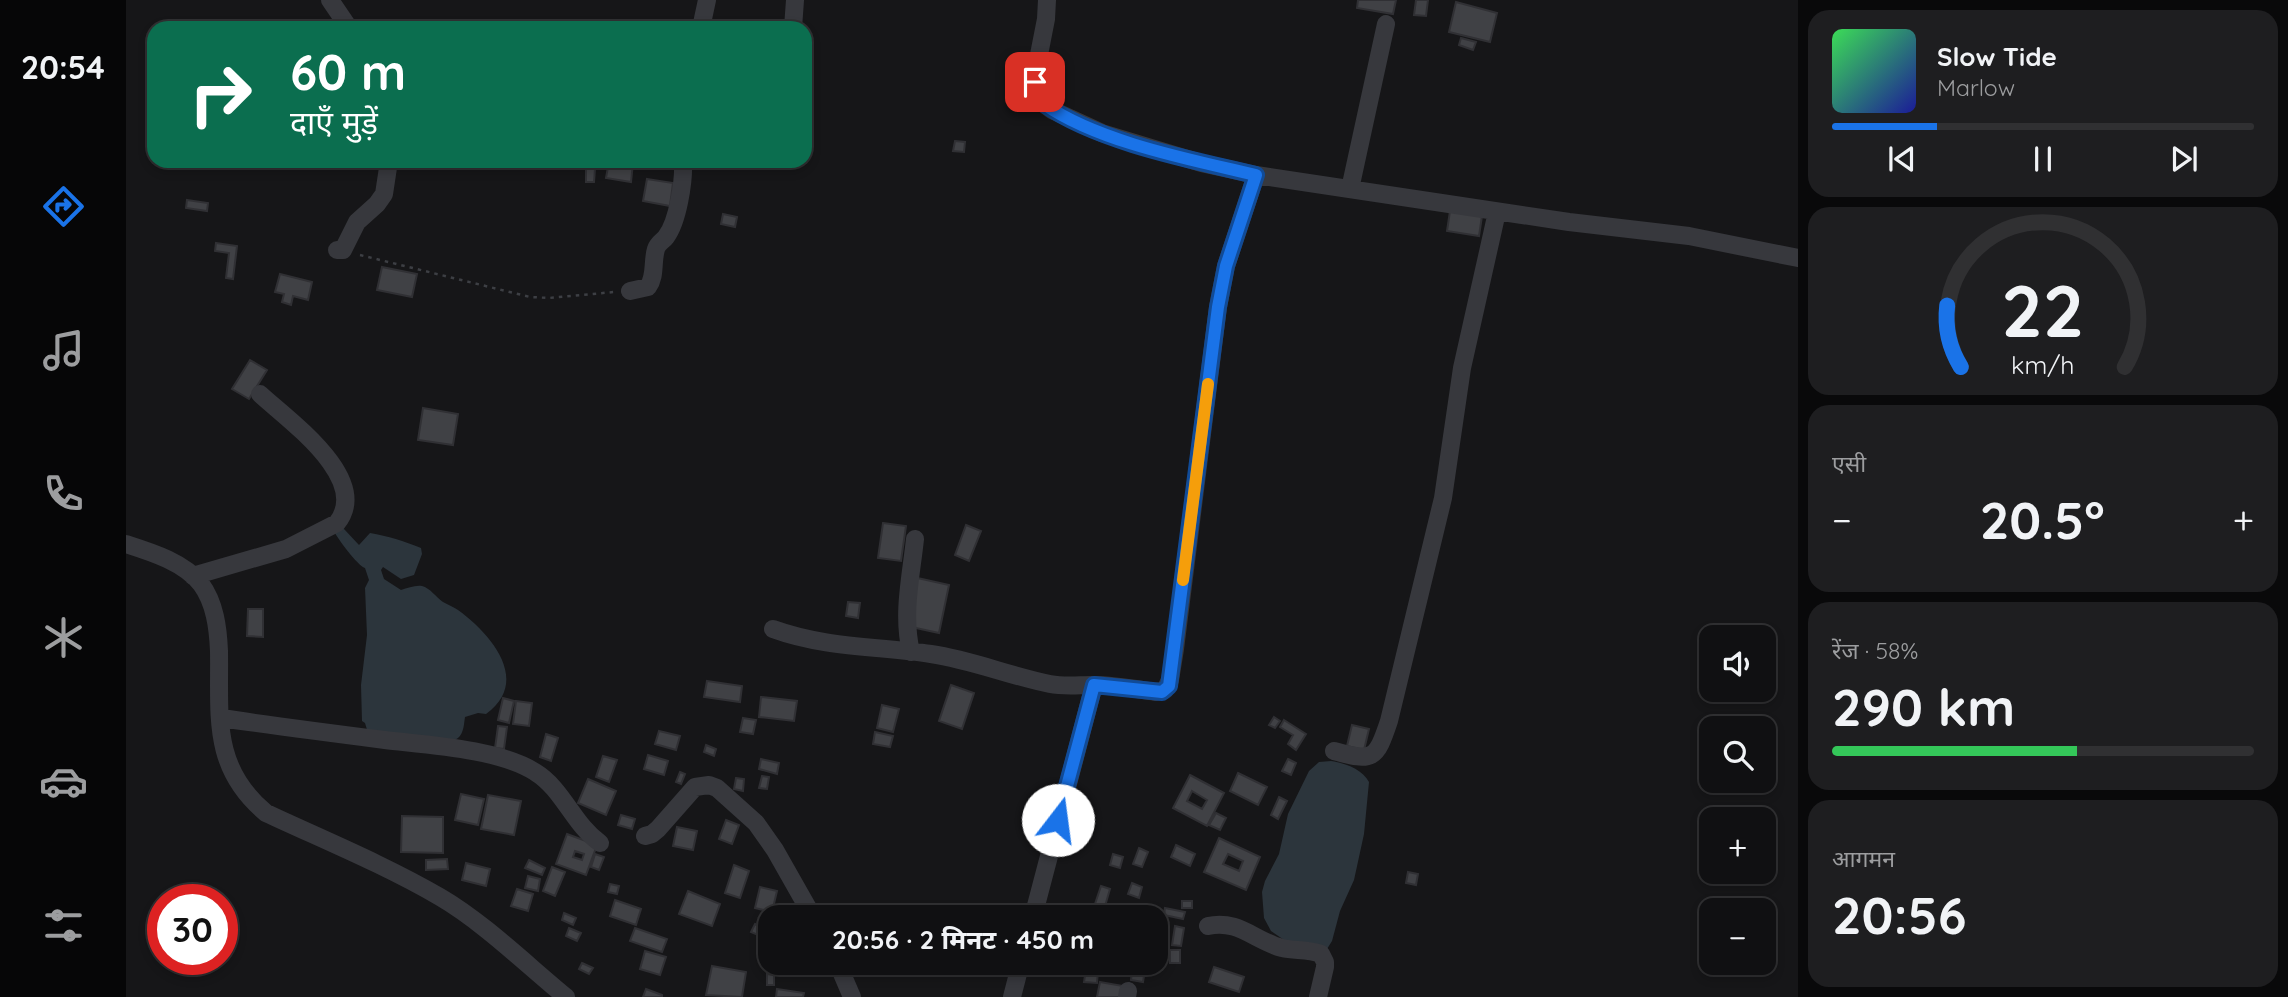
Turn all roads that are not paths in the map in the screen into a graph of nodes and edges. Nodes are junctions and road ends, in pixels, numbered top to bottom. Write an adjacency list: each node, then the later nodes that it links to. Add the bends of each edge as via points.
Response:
1 (330, 0): 5 (street)
2 (707, 0): 6 (street)
3 (795, 0): 7 (street)
4 (1047, 0): 11 (street, via 1035,82 1044,104 1113,136)
5 (344, 21)
6 (702, 21)
7 (794, 21)
8 (1386, 24): 12 (street)
9 (388, 168): 14 (street, via 384,194 357,222)
10 (683, 168): 16 (street, via 669,230 656,248 652,281 648,287)
11 (1256, 175): 12 (street); 23 (street, via 1226,266 1218,307 1169,686 1162,692)
12 (1350, 189): 13 (street)
13 (1497, 212): 15 (street, via 1689,236); 25 (street, via 1462,368 1443,498 1388,722 1378,749 1368,757)
14 (340, 250)
15 (1798, 258)
16 (630, 291)
17 (260, 394): 20 (street, via 340,475 345,497 341,517 286,549)
18 (915, 540): 22 (street, via 906,614)
19 (126, 544): 20 (street, via 165,558)
20 (193, 576): 24 (street, via 212,605 218,636)
21 (773, 629): 22 (street, via 842,646)
22 (911, 652): 23 (street, via 949,657 1060,686)
23 (1094, 685): 29 (street)
24 (220, 718): 27 (street, via 441,747 523,765 554,789 580,825); 33 (street, via 226,760 234,778 266,813 441,897)
25 (1334, 751)
26 (645, 836): 28 (street, via 695,788 717,788 757,823)
27 (600, 843)
28 (806, 905)
29 (1036, 905)
30 (1208, 926): 36 (street, via 1226,924 1278,947 1321,954 1325,967)
31 (842, 975): 34 (street)
32 (1018, 975): 35 (street)
33 (566, 997)
34 (852, 997)
35 (1012, 997)
36 (1318, 997)

